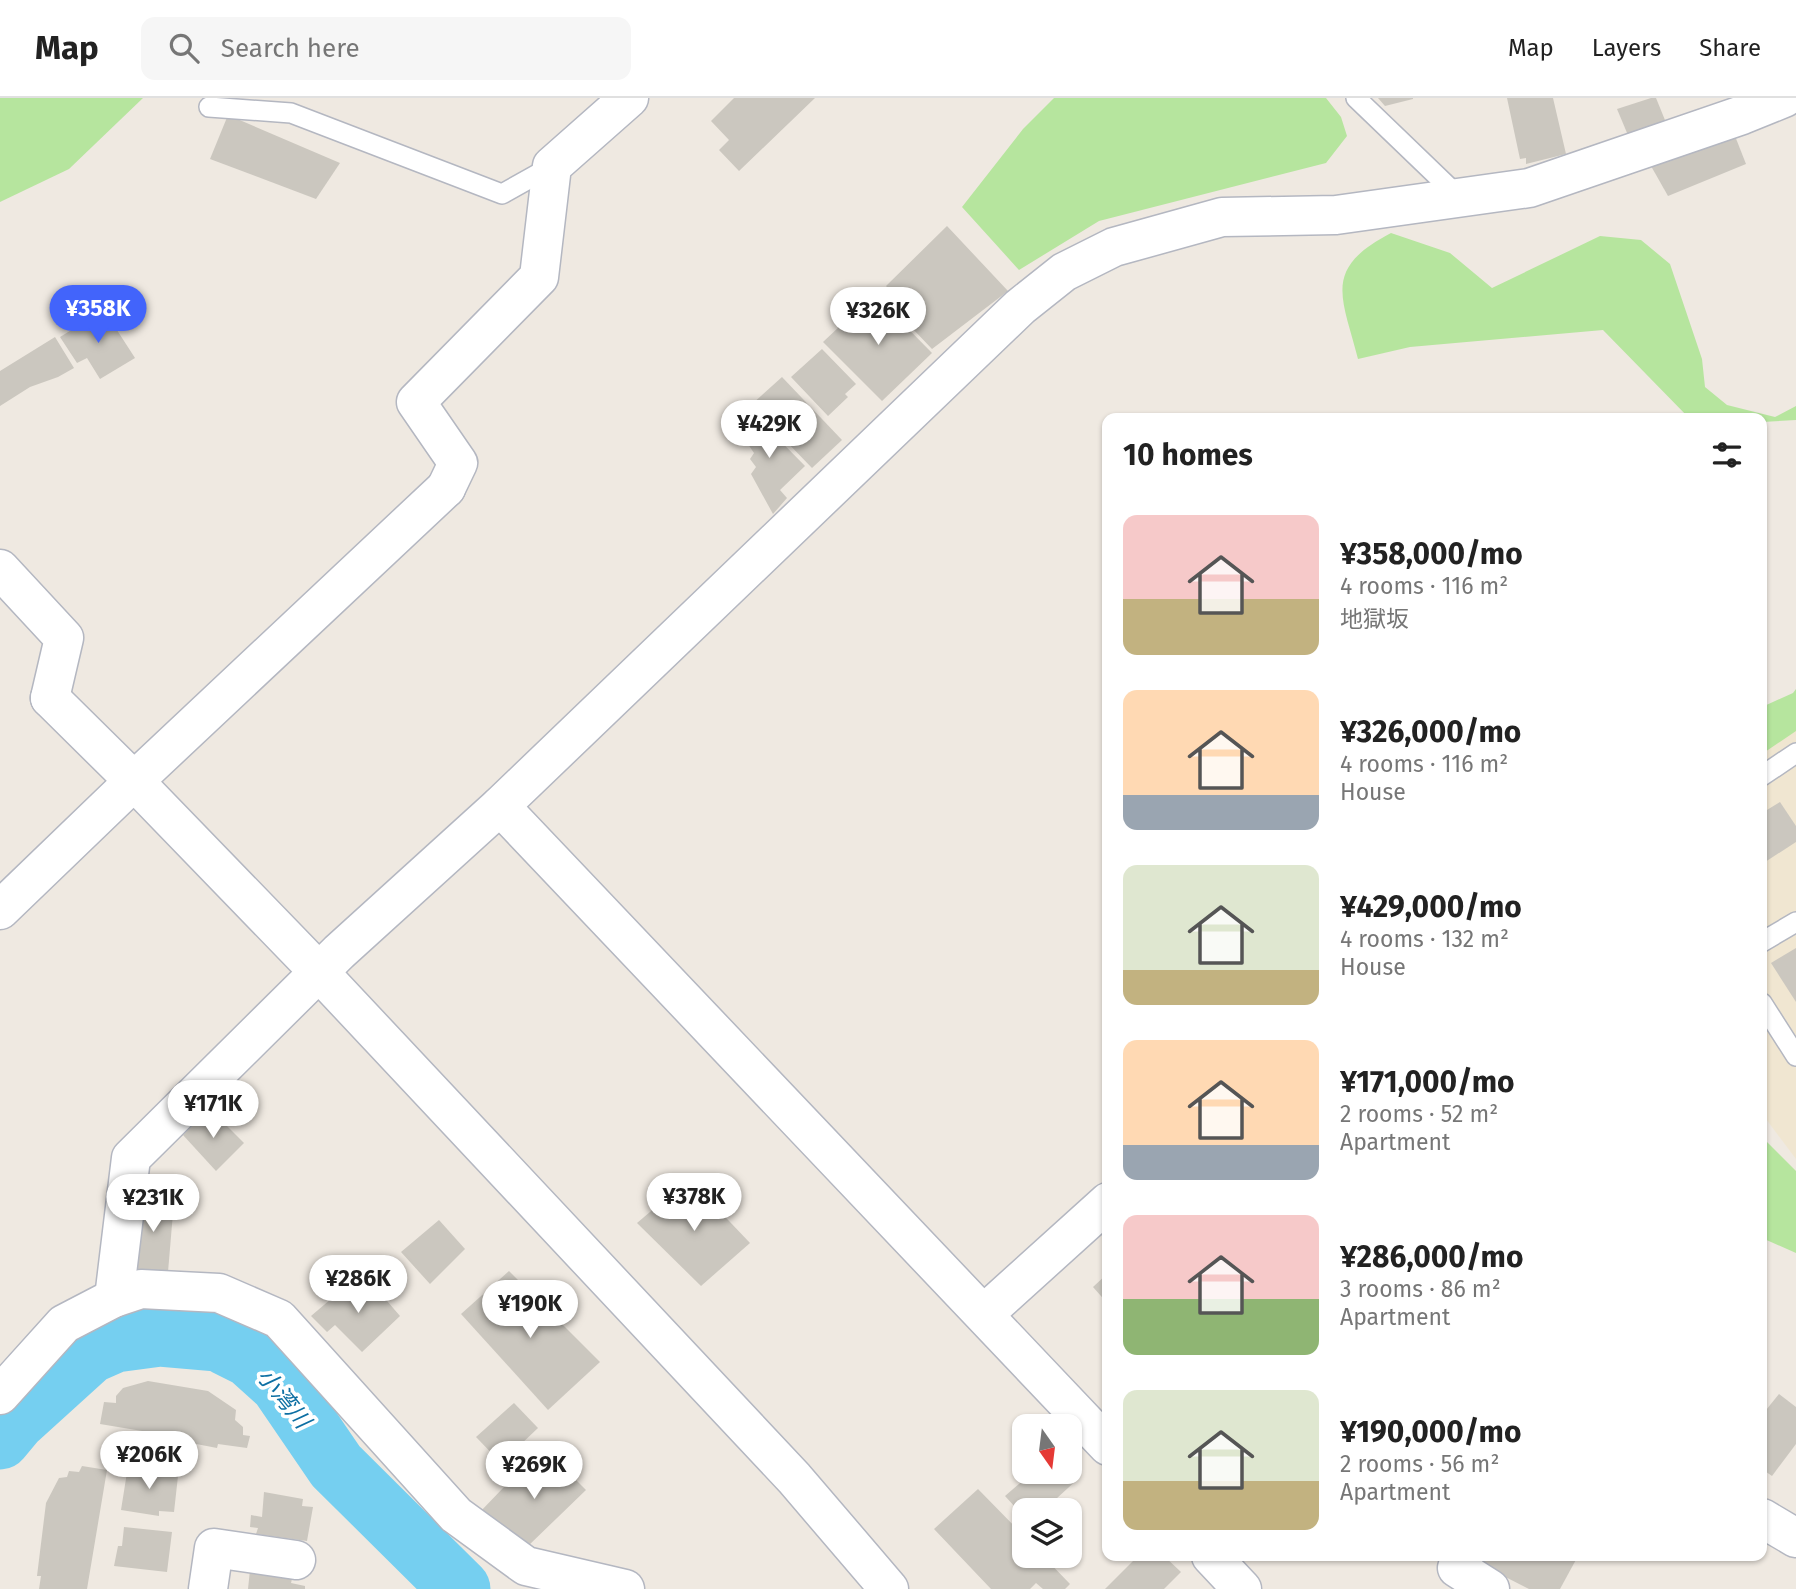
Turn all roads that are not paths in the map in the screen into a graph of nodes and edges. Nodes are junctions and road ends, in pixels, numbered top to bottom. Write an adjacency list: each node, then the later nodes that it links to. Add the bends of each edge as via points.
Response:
1 (629, 98): 5 (street)
2 (1356, 98): 6 (lane)
3 (1784, 98): 6 (street, via 1529,188)
4 (209, 107): 5 (lane, via 291,113 502,194)
5 (552, 166): 10 (street, via 539,277 416,402 458,463 446,488)
6 (1460, 198): 11 (street, via 1336,215 1222,217 1114,247 1064,272 1020,307)
7 (0, 569): 10 (street, via 64,638 50,698)
8 (1796, 753): 9 (lane)
9 (1767, 773)
10 (134, 781): 12 (street); 15 (street)
11 (500, 806): 15 (street); 20 (street)
12 (0, 911)
13 (1796, 922): 14 (lane)
14 (1767, 939)
15 (319, 972): 19 (street, via 131,1158); 31 (street, via 794,1478)
16 (1767, 1011): 17 (lane)
17 (1796, 1056)
18 (1102, 1207): 20 (street)
19 (114, 1298): 21 (street, via 64,1324); 28 (street, via 141,1289 219,1293 279,1319 456,1515 526,1566)
20 (984, 1314): 22 (street)
21 (0, 1395)
22 (1102, 1440)
23 (1767, 1521): 24 (street)
24 (1796, 1538)
25 (296, 1560): 29 (street, via 214,1548)
26 (1216, 1561): 32 (street)
27 (1461, 1561): 33 (street, via 1457,1567)
28 (528, 1579): 30 (street)
29 (208, 1589)
30 (625, 1589)
31 (888, 1589)
32 (1242, 1589)
33 (1490, 1589)

